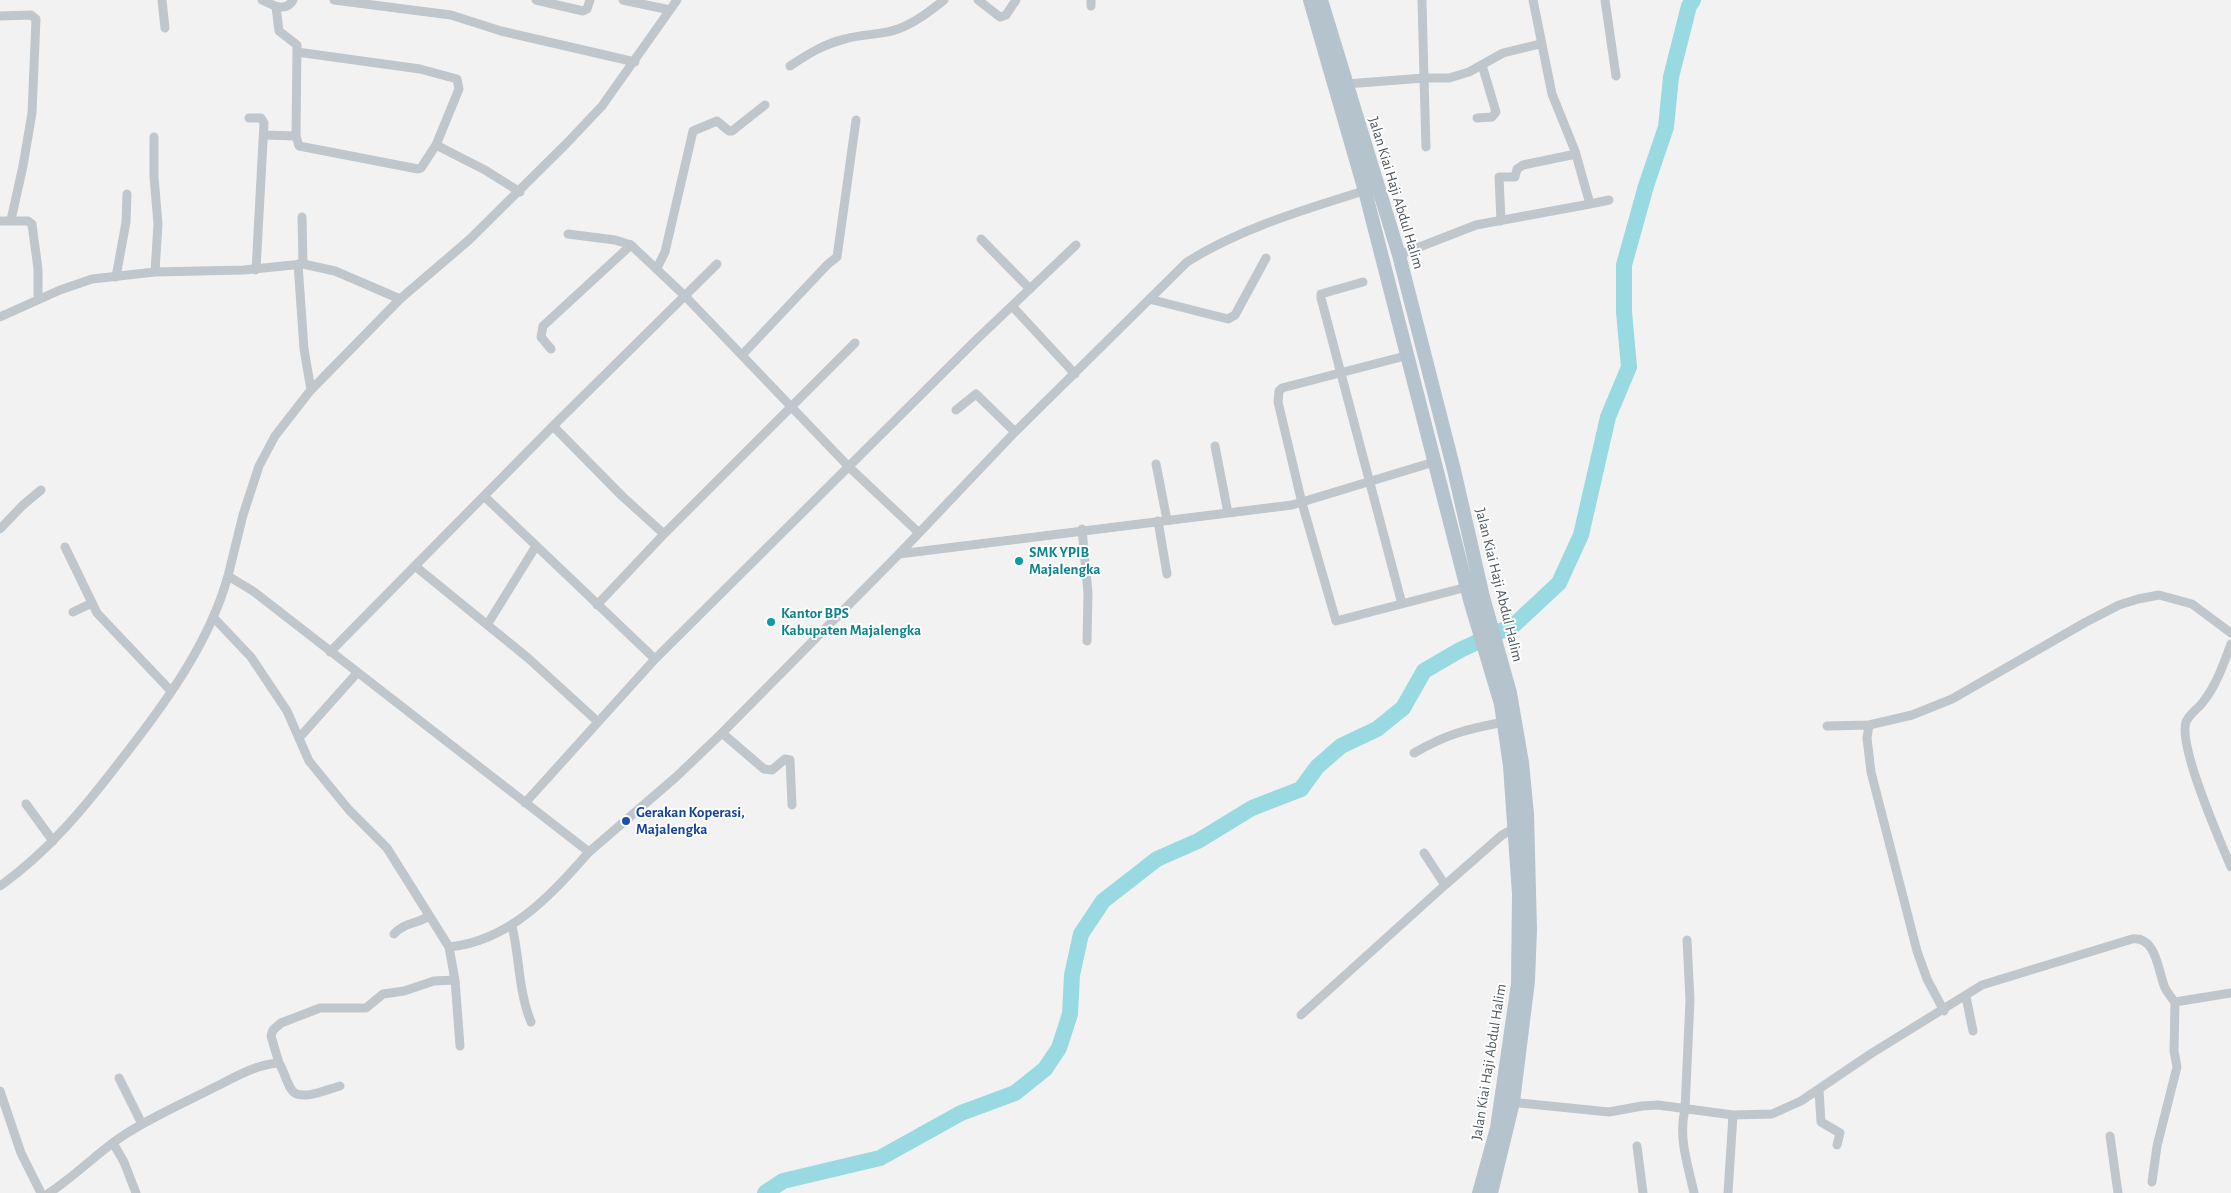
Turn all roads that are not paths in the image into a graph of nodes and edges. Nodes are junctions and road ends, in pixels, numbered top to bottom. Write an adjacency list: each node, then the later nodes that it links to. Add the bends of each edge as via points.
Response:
1 (162, 0): 20 (street)
2 (262, 0): 17 (street)
3 (293, 0): 17 (street, via 286,6)
4 (334, 0): 23 (street, via 451,15 501,31)
5 (536, 0): 6 (street, via 583,11)
6 (590, 0)
7 (623, 0): 18 (street)
8 (677, 0): 18 (street)
9 (944, 0): 25 (street, via 917,20 898,29 828,44)
10 (978, 0): 11 (street, via 1000,17 1006,15)
11 (1016, 0)
12 (1310, 0): 39 (main road, Jalan Kiai Haji Abdul Halim)
13 (1321, 0): 28 (main road, Jalan Kiai Haji Abdul Halim)
14 (1422, 0): 27 (street)
15 (1532, 0): 21 (street)
16 (1605, 0): 26 (street)
17 (276, 7): 22 (street, via 279,31 294,42)
18 (670, 10): 23 (street)
19 (0, 16): 45 (street, via 31,15 36,19 32,113)
20 (165, 28)
21 (1540, 44): 24 (street, via 1513,50); 38 (street, via 1552,94)
22 (297, 52): 35 (street); 36 (street, via 420,70 457,79 459,89)
23 (635, 62): 40 (street, via 602,106)
24 (1482, 65): 27 (street, via 1449,78); 31 (street, via 1496,112 1492,117)
25 (790, 66)
26 (1616, 76)
27 (1424, 78): 28 (street); 37 (street)
28 (1346, 84): 39 (main road, Jalan Kiai Haji Abdul Halim)
29 (765, 105): 56 (street, via 732,131 717,121 693,131 665,252)
30 (249, 118): 33 (street, via 263,119)
31 (1477, 118)
32 (856, 120): 70 (street, via 837,257)
33 (264, 135): 35 (street); 57 (street)
34 (154, 136): 58 (street, via 158,224)
35 (296, 136): 36 (street, via 302,147 418,169 422,168)
36 (436, 145): 40 (street, via 486,170)
37 (1426, 147)
38 (1576, 154): 43 (street); 47 (street, via 1520,166 1514,177 1499,177)
39 (1371, 189): 52 (main road, Jalan Kiai Haji Abdul Halim); 65 (street, via 1268,222 1215,245 1187,262); 71 (main road, Jalan Kiai Haji Abdul Halim)
40 (520, 192): 64 (street)
41 (127, 194): 59 (street, via 126,222)
42 (1609, 200): 43 (street)
43 (1590, 204): 47 (street)
44 (302, 217): 54 (street)
45 (11, 220): 46 (street); 63 (street, via 32,224)
46 (0, 221)
47 (1501, 221): 52 (street, via 1476,225)
48 (568, 234): 50 (street)
49 (982, 239): 61 (street)
50 (631, 245): 56 (street); 69 (street, via 543,326 541,337)
51 (1076, 245): 61 (street)
52 (1398, 255): 99 (main road, Jalan Kiai Haji Abdul Halim, via 1454,470)
53 (1266, 258): 65 (street, via 1235,315 1228,319)
54 (301, 264): 57 (street); 64 (street, via 335,272); 74 (street, via 304,349)
55 (717, 264): 62 (street)
56 (657, 268): 62 (street)
57 (256, 270): 58 (street)
58 (155, 272): 59 (street)
59 (116, 277): 63 (street, via 81,282)
60 (1363, 282): 73 (street, via 1321,294)
61 (1030, 289): 66 (street)
62 (685, 296): 70 (street); 77 (street)
63 (38, 299): 67 (street)
64 (400, 299): 74 (street)
65 (1149, 299): 72 (street)
66 (1012, 306): 72 (street); 82 (street)
67 (0, 317)
68 (855, 343): 75 (street)
69 (551, 349)
70 (742, 355): 75 (street)
71 (1409, 355): 73 (street); 80 (main road, Jalan Kiai Haji Abdul Halim)
72 (1076, 374): 78 (street)
73 (1341, 374): 83 (street); 86 (street, via 1282,388 1277,396)
74 (310, 390): 98 (street, via 275,436 259,466)
75 (792, 408): 82 (street); 92 (street)
76 (956, 410): 78 (street, via 976,394)
77 (553, 426): 85 (street); 92 (street)
78 (1015, 432): 91 (street)
79 (1215, 446): 87 (street)
80 (1434, 462): 83 (street); 99 (main road, Jalan Kiai Haji Abdul Halim)
81 (1156, 464): 88 (street)
82 (849, 467): 91 (street); 110 (street)
83 (1368, 480): 86 (street); 101 (street)
84 (41, 490): 89 (street)
85 (484, 496): 93 (street); 96 (street)
86 (1302, 503): 87 (street); 101 (street, via 1336,620)
87 (1228, 512): 88 (street)
88 (1162, 521): 90 (street); 97 (street)
89 (0, 529)
90 (1082, 529): 95 (street); 107 (street, via 1088,593)
91 (918, 532): 95 (street)
92 (664, 534): 102 (street)
93 (536, 546): 102 (street); 105 (street)
94 (65, 547): 100 (street)
95 (899, 554): 118 (street)
96 (416, 566): 105 (street); 109 (street)
97 (1167, 574)
98 (228, 576): 104 (street); 109 (street, via 253,591)
99 (1474, 595): 101 (street); 111 (main road, Jalan Kiai Haji Abdul Halim)
100 (92, 603): 103 (street); 113 (street, via 103,620)
101 (1402, 604)
102 (597, 605): 110 (street)
103 (73, 612)
104 (213, 617): 113 (street); 119 (street, via 251,657 287,710)
105 (487, 625): 114 (street)
106 (2231, 634): 116 (street, via 2192,604 2158,595 2138,599 2086,622 1952,699 1912,714)
107 (1087, 641)
108 (2231, 644): 128 (street, via 2211,690 2187,719 2185,731 2211,819)
109 (330, 652): 112 (street)
110 (655, 659): 114 (street)
111 (1497, 668): 115 (main road, Jalan Kiai Haji Abdul Halim); 150 (main road, Jalan Kiai Haji Abdul Halim, via 1522,763 1527,814 1530,930 1528,982)
112 (357, 673): 119 (street); 121 (street)
113 (171, 691): 125 (street, via 88,802)
114 (598, 721): 121 (street)
115 (1504, 722): 120 (street, via 1459,731); 124 (main road, Jalan Kiai Haji Abdul Halim)
116 (1866, 725): 117 (street); 140 (street, via 1870,772 1918,951 1927,979)
117 (1827, 726)
118 (722, 733): 123 (street, via 767,770 772,770 785,759 790,760); 126 (street)
119 (299, 738): 131 (street, via 313,767 399,863)
120 (1414, 753)
121 (525, 803): 126 (street)
122 (26, 804): 125 (street)
123 (792, 805)
124 (1515, 828): 129 (street, via 1502,835); 150 (main road, Jalan Kiai Haji Abdul Halim, via 1519,894 1518,984)
125 (54, 841): 130 (street)
126 (589, 852): 132 (street, via 563,881)
127 (1424, 853): 129 (street)
128 (2231, 867)
129 (1445, 885): 141 (street)
130 (0, 886)
131 (429, 916): 133 (street, via 420,923 399,928); 135 (street)
132 (512, 926): 135 (street, via 478,941); 142 (street, via 519,984)
133 (394, 934)
134 (1687, 940): 151 (street, via 1690,1000)
135 (449, 947): 136 (street)
136 (455, 980): 144 (street); 145 (street, via 383,994 366,1008 320,1008 281,1023 271,1036)
137 (2231, 993): 139 (street)
138 (1966, 997): 139 (street, via 1993,980 2138,938 2146,942 2156,956 2166,989); 140 (street); 143 (street)
139 (2174, 1002): 158 (street, via 2177,1067 2157,1146)
140 (1944, 1011): 148 (street, via 1872,1053)
141 (1301, 1015)
142 (531, 1022)
143 (1974, 1031)
144 (460, 1046)
145 (279, 1063): 147 (street, via 291,1090 296,1093 306,1095); 153 (street, via 248,1071)
146 (119, 1078): 153 (street)
147 (340, 1086)
148 (1819, 1090): 152 (street, via 1801,1102 1772,1114); 156 (street, via 1821,1122 1840,1133)
149 (0, 1091): 159 (street, via 21,1153)
150 (1507, 1101): 151 (street, via 1610,1112 1642,1106); 162 (main road, Jalan Kiai Haji Abdul Halim); 163 (main road, Jalan Kiai Haji Abdul Halim)
151 (1685, 1109): 152 (street); 165 (street, via 1683,1146)
152 (1733, 1115): 166 (street)
153 (142, 1124): 155 (street)
154 (2110, 1136): 167 (street)
155 (113, 1143): 160 (street); 161 (street)
156 (1838, 1145)
157 (1636, 1146): 164 (street)
158 (2152, 1182)
159 (41, 1193)
160 (49, 1193)
161 (136, 1193)
162 (1479, 1193)
163 (1491, 1193)
164 (1643, 1193)
165 (1694, 1193)
166 (1728, 1193)
167 (2118, 1193)

